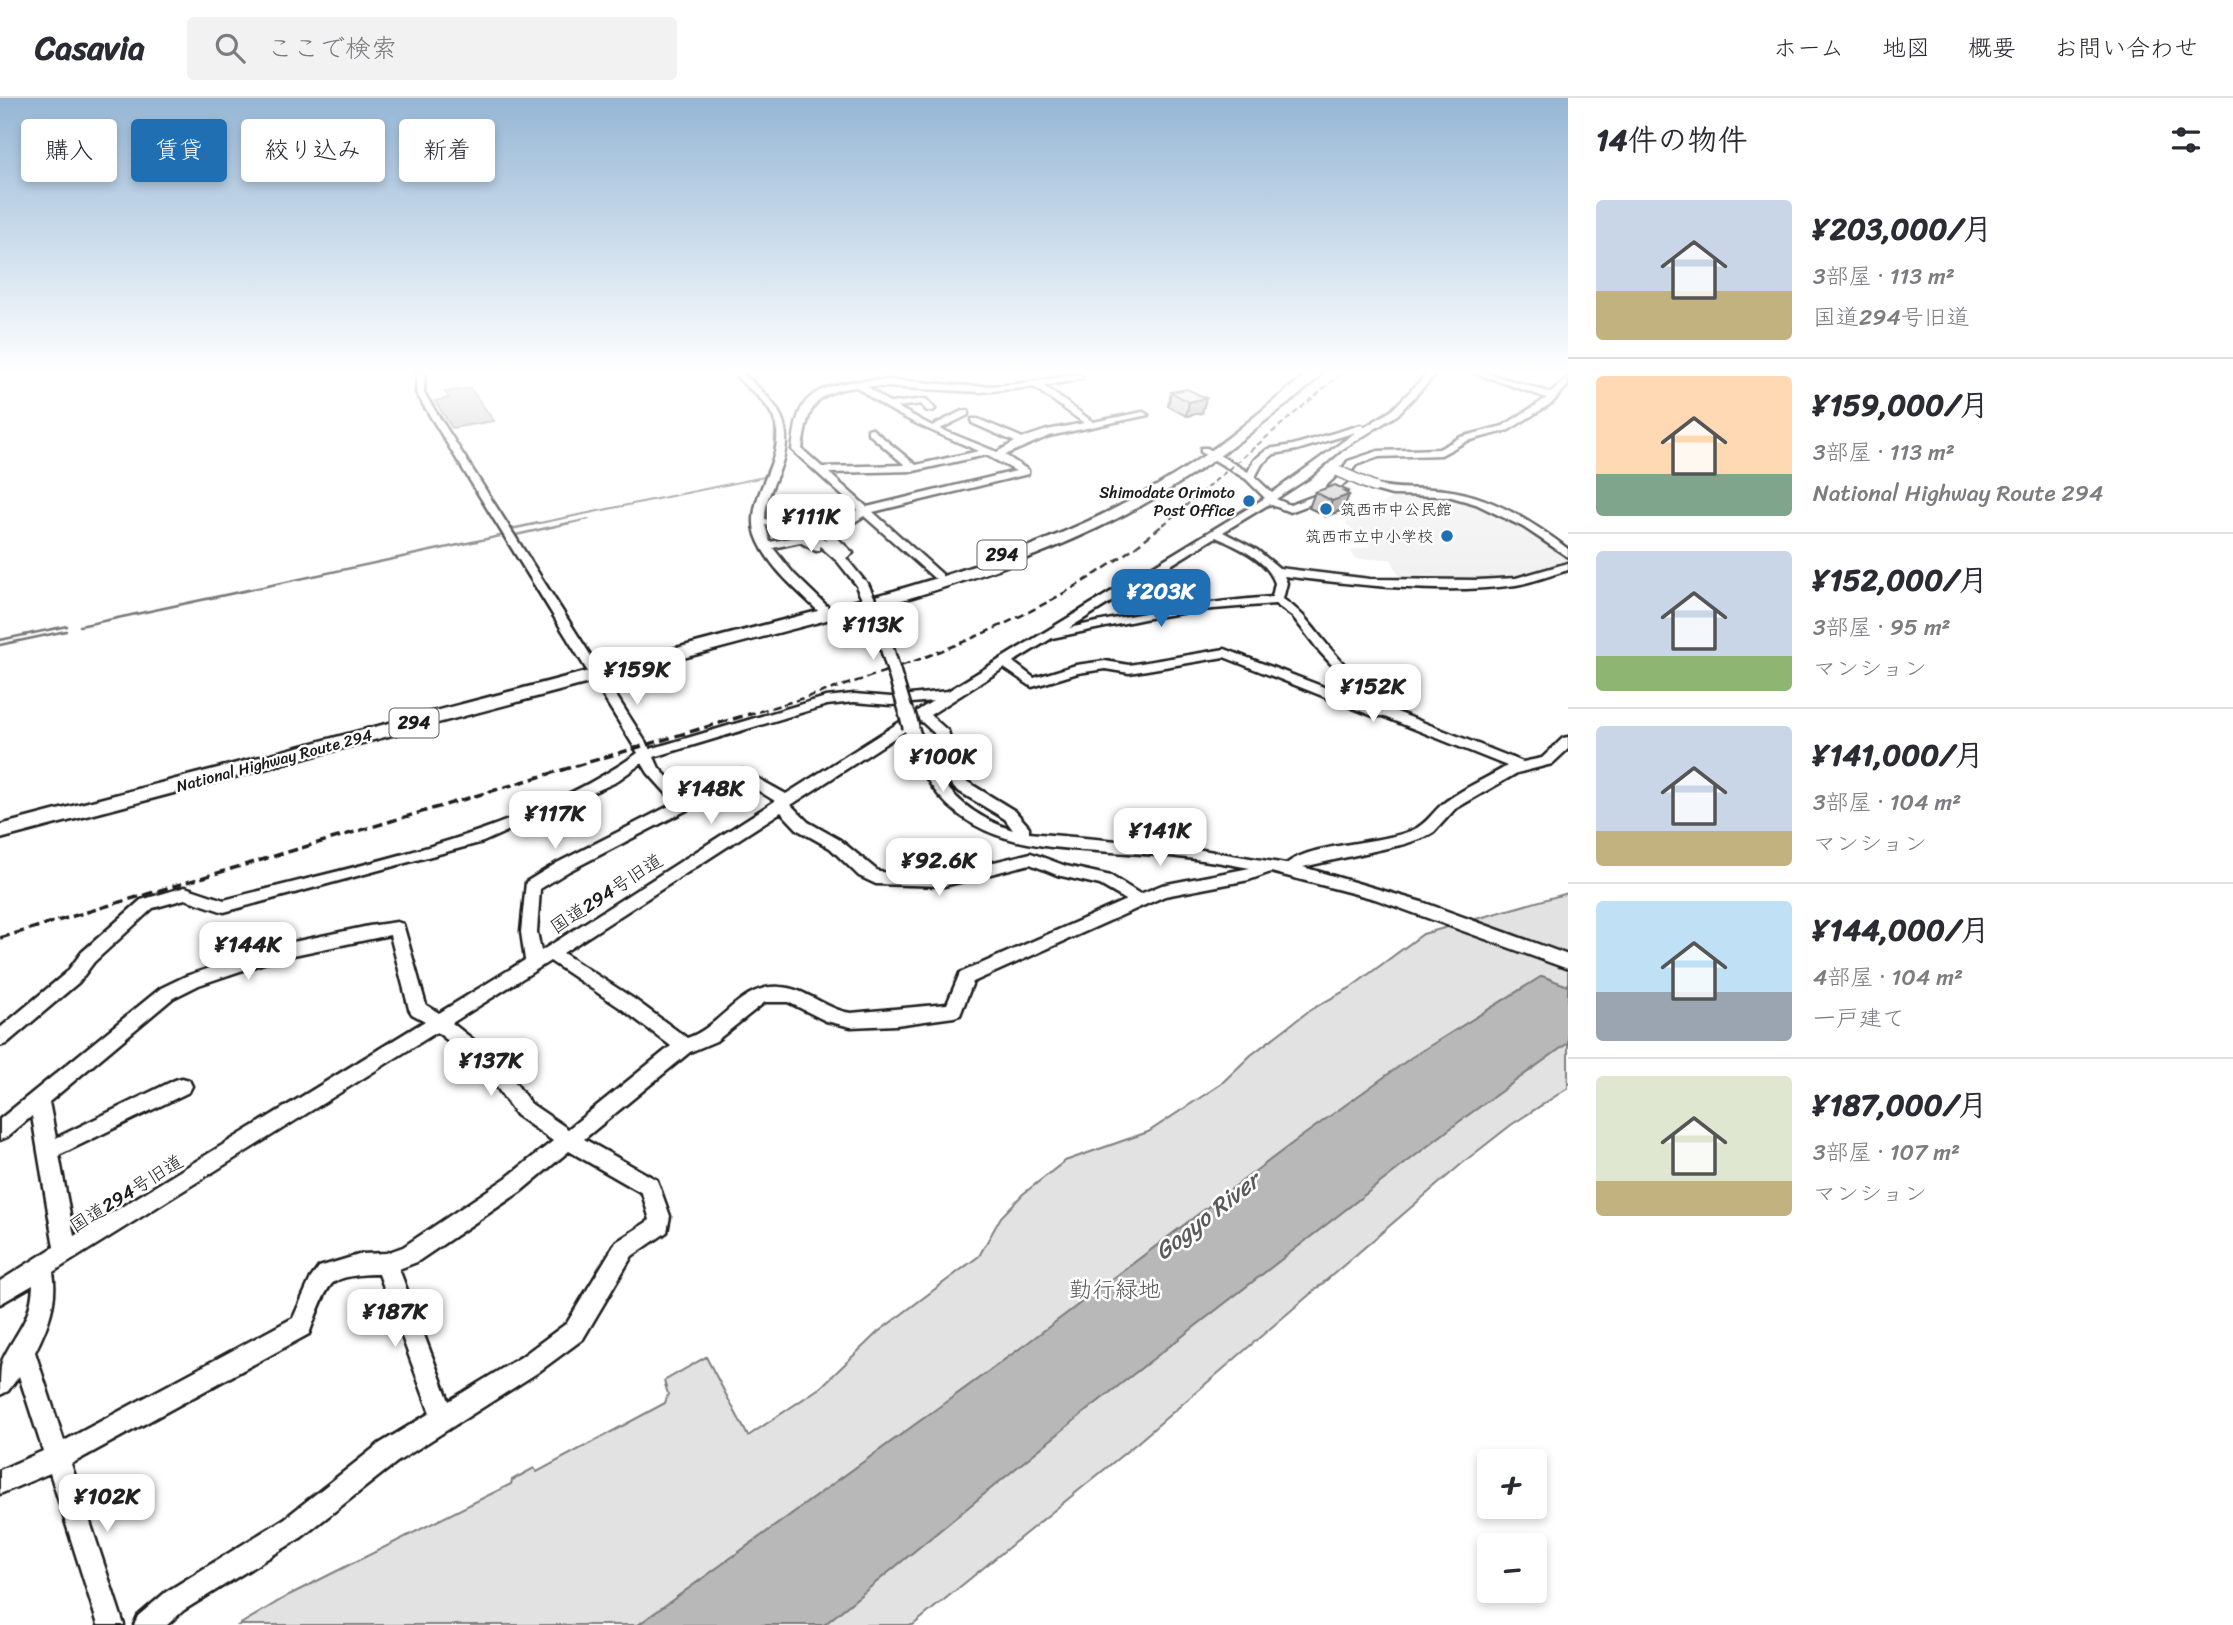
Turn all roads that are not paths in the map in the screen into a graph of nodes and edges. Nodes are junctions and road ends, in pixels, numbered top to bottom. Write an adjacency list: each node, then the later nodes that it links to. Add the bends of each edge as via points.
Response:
1 (451, 444): 34 (street)
2 (783, 444): 21 (street, via 761,501)
3 (798, 444): 16 (street, via 797,450)
4 (887, 444): 15 (street)
5 (968, 444): 13 (street)
6 (1017, 444): 13 (street)
7 (1218, 444): 12 (highway, National Highway Route 294 / 294)
8 (1219, 444): 12 (highway, National Highway Route 294 / 294)
9 (1306, 444): 18 (street, via 1271,451)
10 (1346, 444): 14 (street, 国道294号旧道)
11 (1455, 444): 17 (street, via 1441,452 1378,454 1352,463)
12 (1209, 452): 18 (street); 29 (highway, National Highway Route 294 / 294, via 1087,519); 31 (highway, National Highway Route 294 / 294, via 1158,491 1059,539 945,582)
13 (991, 454): 15 (street); 20 (street, via 1024,472)
14 (1319, 463): 17 (street); 19 (street, 国道294号旧道)
15 (914, 468): 16 (street)
16 (820, 470): 20 (street)
17 (1343, 473): 19 (street, via 1326,495 1290,509); 24 (street, bridge, via 1389,493 1430,491 1475,500)
18 (1250, 477): 19 (street)
19 (1269, 499): 22 (street, 国道294号旧道)
20 (865, 511): 25 (street, via 827,534); 29 (street)
21 (759, 522): 23 (street); 36 (street, bridge, via 791,524 811,533 862,585)
22 (1214, 532): 28 (street, via 1241,544); 32 (street, 国道294号旧道)
23 (766, 545): 26 (street, via 802,538); 31 (street)
24 (1568, 554)
25 (845, 555)
26 (832, 558)
27 (1568, 566): 28 (street, via 1517,581 1478,584 1370,583)
28 (1276, 572): 30 (street, via 1281,583)
29 (938, 576): 31 (highway, National Highway Route 294 / 294)
30 (1278, 600): 32 (street, via 1149,614); 37 (street, via 1297,614 1375,704)
31 (825, 611): 34 (highway, National Highway Route 294 / 294)
32 (1042, 638): 33 (street, 国道294号旧道)
33 (1004, 662): 35 (street, 国道294号旧道); 37 (street, via 1032,682 1076,669 1105,665 1129,669 1225,653)
34 (593, 671): 39 (street); 43 (highway, National Highway Route 294 / 294); 44 (highway, National Highway Route 294 / 294)
35 (951, 695): 36 (street, 国道294号旧道); 39 (street, via 891,701 837,698)
36 (916, 720): 41 (street, 国道294号旧道); 45 (street, via 941,731 960,786 1010,815 1019,823); 45 (street, via 929,776 948,801 980,822)
37 (1399, 720): 40 (street)
38 (1568, 741): 40 (street, via 1547,761)
39 (644, 755): 42 (street); 53 (street, via 610,780 478,838 224,906 185,893 147,904 88,957 73,977)
40 (1520, 766): 47 (street, via 1450,806 1420,833 1298,863)
41 (782, 802): 42 (street, via 743,775); 48 (street, via 803,826 835,844 876,878 944,880 1027,858 1105,880); 49 (street, 国道294号旧道)
42 (684, 804): 50 (street, via 532,886 529,932)
43 (0, 823)
44 (0, 832)
45 (1021, 837): 46 (street, via 1185,852)
46 (1270, 866): 47 (street); 48 (street)
47 (1289, 870): 51 (street, via 1363,890)
48 (1138, 900): 54 (street, via 966,978 954,1010 844,1020 788,995 771,994 754,1000 702,1043)
49 (550, 953): 50 (street, 国道294号旧道); 54 (street)
50 (534, 962): 52 (street, 国道294号旧道)
51 (1568, 962)
52 (438, 1022): 56 (street, via 418,1009 397,928 338,937 188,981 167,993); 58 (street, via 492,1065 523,1109); 60 (street, 国道294号旧道)
53 (0, 1039)
54 (684, 1046): 58 (street)
55 (182, 1086): 59 (street)
56 (39, 1100): 57 (street); 59 (street)
57 (0, 1131)
58 (568, 1140): 61 (street, via 474,1213 409,1255); 66 (street, via 650,1187 660,1225 624,1249 575,1331)
59 (48, 1151): 60 (street)
60 (66, 1253): 62 (street, 国道294号旧道)
61 (386, 1263): 66 (street); 67 (street, via 362,1264 327,1275 301,1326)
62 (43, 1268): 63 (street, 国道294号旧道); 64 (street, via 43,1304)
63 (0, 1293)
64 (23, 1351): 65 (street); 67 (street)
65 (0, 1382)
66 (444, 1420): 70 (street, via 388,1453 293,1528 175,1601)
67 (59, 1457): 68 (street); 69 (street)
68 (0, 1482)
69 (111, 1625)
70 (147, 1625)

